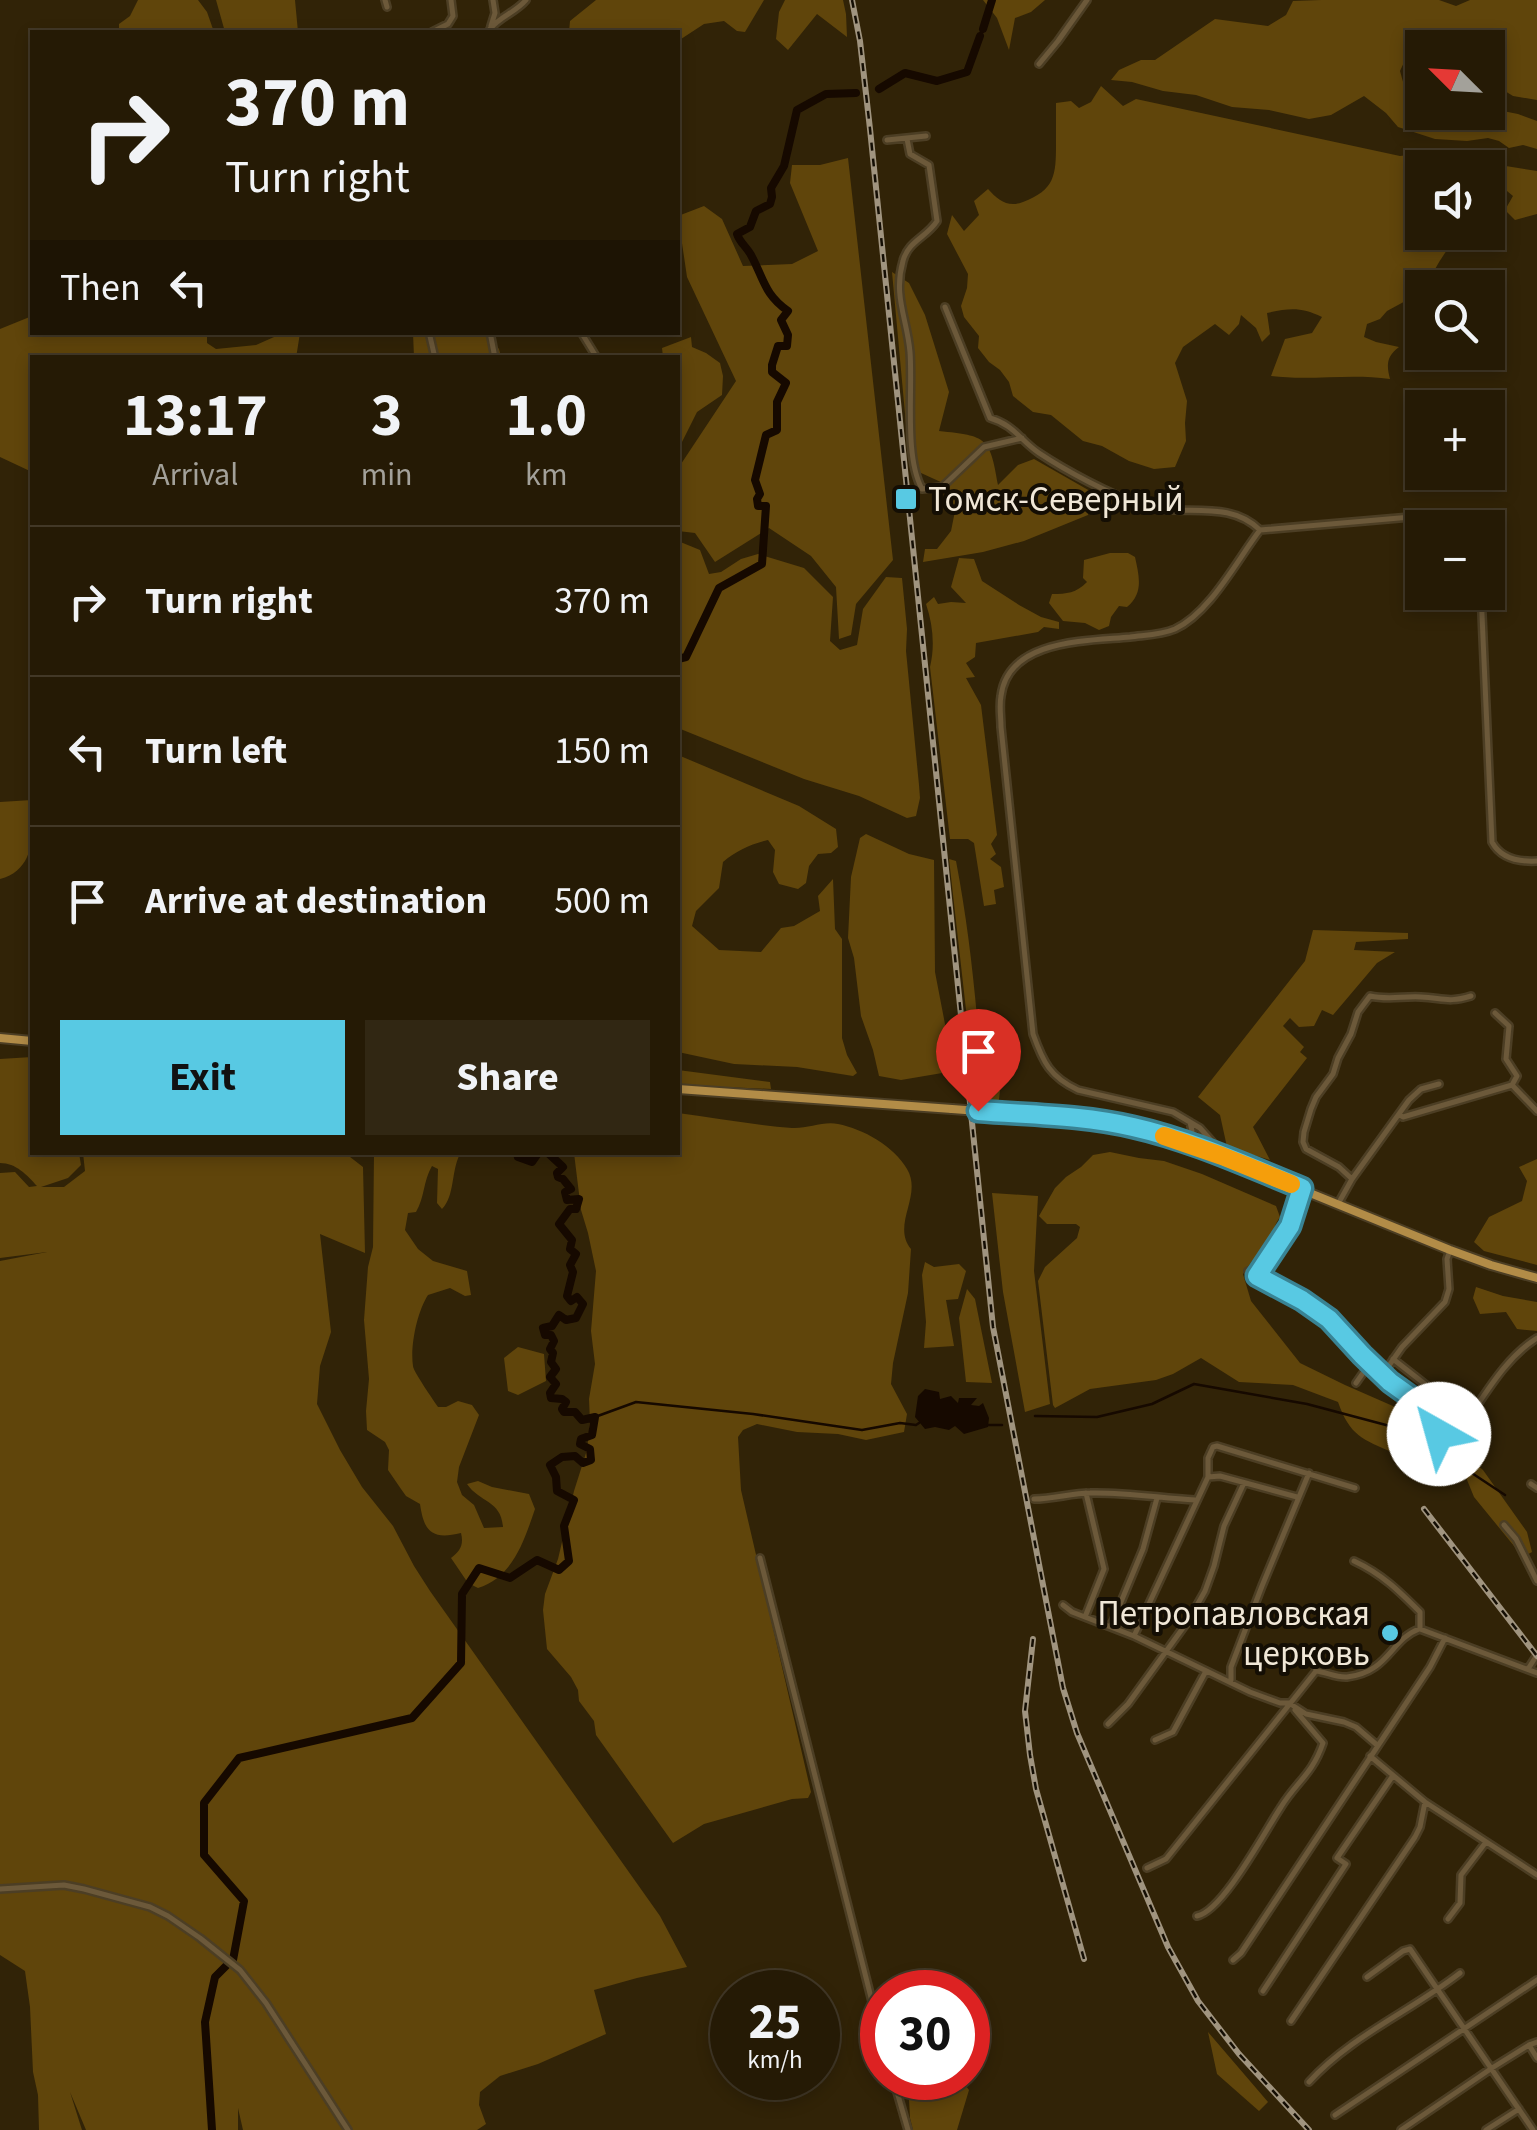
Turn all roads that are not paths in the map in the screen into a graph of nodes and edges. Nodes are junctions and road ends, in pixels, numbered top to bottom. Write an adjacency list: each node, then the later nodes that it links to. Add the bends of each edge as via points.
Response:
1 (451, 0): 5 (street, via 453,16)
2 (493, 0): 6 (street)
3 (526, 0): 7 (street)
4 (1087, 0): 8 (street)
5 (436, 30)
6 (490, 30)
7 (491, 30)
8 (1039, 64)
9 (926, 136): 10 (street)
10 (907, 138): 11 (street); 13 (street, via 910,154 929,165 937,221 906,250 898,290 910,352 915,478 922,489 942,487 984,447)
11 (887, 140)
12 (945, 307): 13 (street, via 990,418)
13 (1022, 438): 15 (street, via 1054,462 1142,505 1236,514)
14 (1405, 517): 15 (street)
15 (1260, 530): 27 (street, via 1200,610 1176,629 1044,648 1011,671 1000,696 1040,1054 1078,1090)
16 (1482, 610): 17 (street, via 1492,842 1507,857)
17 (1537, 862)
18 (1471, 996): 30 (street, via 1370,996 1358,1012 1333,1074 1316,1097 1303,1142)
19 (1495, 1013): 23 (street, via 1509,1026 1506,1059 1517,1076)
20 (0, 1038): 21 (main road)
21 (30, 1040)
22 (1439, 1084): 26 (street, via 1421,1089)
23 (1512, 1085): 25 (street); 26 (street)
24 (680, 1090): 28 (main road, bridge, via 1107,1122)
25 (1537, 1110)
26 (1399, 1115): 30 (street)
27 (1188, 1119): 28 (street); 29 (street)
28 (1187, 1142): 29 (main road)
29 (1230, 1158): 31 (main road)
30 (1352, 1180): 32 (street)
31 (1302, 1188): 32 (main road); 35 (street, via 1290,1226)
32 (1338, 1204): 33 (main road)
33 (1450, 1250): 36 (main road); 38 (street, via 1446,1302)
34 (1248, 1271): 35 (street)
35 (1257, 1276): 39 (street, via 1329,1319)
36 (1537, 1278)
37 (1537, 1338): 38 (street, via 1470,1416)
38 (1393, 1359): 40 (street)
39 (1370, 1362): 40 (street); 41 (street)
40 (1383, 1374): 42 (street, via 1422,1406 1439,1434)
41 (1356, 1383)
42 (1469, 1454)
43 (1309, 1473): 44 (street, via 1217,1446 1208,1458); 46 (street); 48 (street)
44 (1208, 1477): 45 (street); 51 (street)
45 (1244, 1483): 48 (street); 62 (street, via 1204,1591)
46 (1355, 1488)
47 (1086, 1493): 49 (street); 50 (street); 57 (street, via 1104,1570)
48 (1298, 1497): 67 (street)
49 (1156, 1498): 51 (street); 58 (street)
50 (1034, 1500)
51 (1196, 1500): 60 (street)
52 (1504, 1525): 55 (street)
53 (760, 1558): 82 (street)
54 (1354, 1561): 59 (street, via 1390,1582 1420,1612)
55 (1537, 1580)
56 (1063, 1605): 57 (street)
57 (1085, 1617): 58 (street)
58 (1111, 1626): 60 (street)
59 (1420, 1629): 61 (street); 68 (street, via 1376,1668 1344,1678 1316,1667)
60 (1134, 1636): 62 (street)
61 (1445, 1638): 64 (street); 71 (street)
62 (1165, 1651): 65 (street); 69 (street)
63 (1537, 1655): 64 (street)
64 (1528, 1669): 66 (street)
65 (1206, 1671): 67 (street); 70 (street, via 1173,1732)
66 (1537, 1672)
67 (1231, 1681): 68 (street)
68 (1289, 1704): 71 (street, via 1344,1722); 76 (street, via 1166,1859); 79 (street, via 1323,1743 1312,1770 1214,1906)
69 (1108, 1724)
70 (1155, 1740)
71 (1378, 1745): 72 (street)
72 (1370, 1756): 73 (street); 81 (street)
73 (1392, 1777): 74 (street); 87 (street, via 1337,1858 1346,1864)
74 (1426, 1802): 75 (street); 88 (street, via 1415,1837)
75 (1486, 1842): 77 (street); 80 (street, via 1461,1874 1460,1903)
76 (1147, 1868)
77 (1537, 1876)
78 (0, 1889): 98 (street, via 64,1885 150,1907 200,1938 240,1970)
79 (1197, 1916)
80 (1448, 1920)
81 (1233, 1960)
82 (864, 1970)
83 (1460, 1973): 86 (street)
84 (1367, 1977): 86 (street, via 1410,1948)
85 (1537, 1980): 89 (street)
86 (1440, 1989): 89 (street); 94 (street, via 1328,2061)
87 (1263, 1991)
88 (1291, 2021)
89 (1465, 2028): 93 (street); 97 (street)
90 (1537, 2042): 91 (street)
91 (1529, 2044): 92 (street); 93 (street)
92 (1537, 2058)
93 (1492, 2068): 96 (street); 100 (street)
94 (1309, 2082)
95 (899, 2100): 99 (street)
96 (1518, 2109): 101 (street); 102 (street)
97 (1337, 2114)
98 (348, 2130)
99 (908, 2130)
100 (1401, 2130)
101 (1486, 2130)
102 (1533, 2130)

